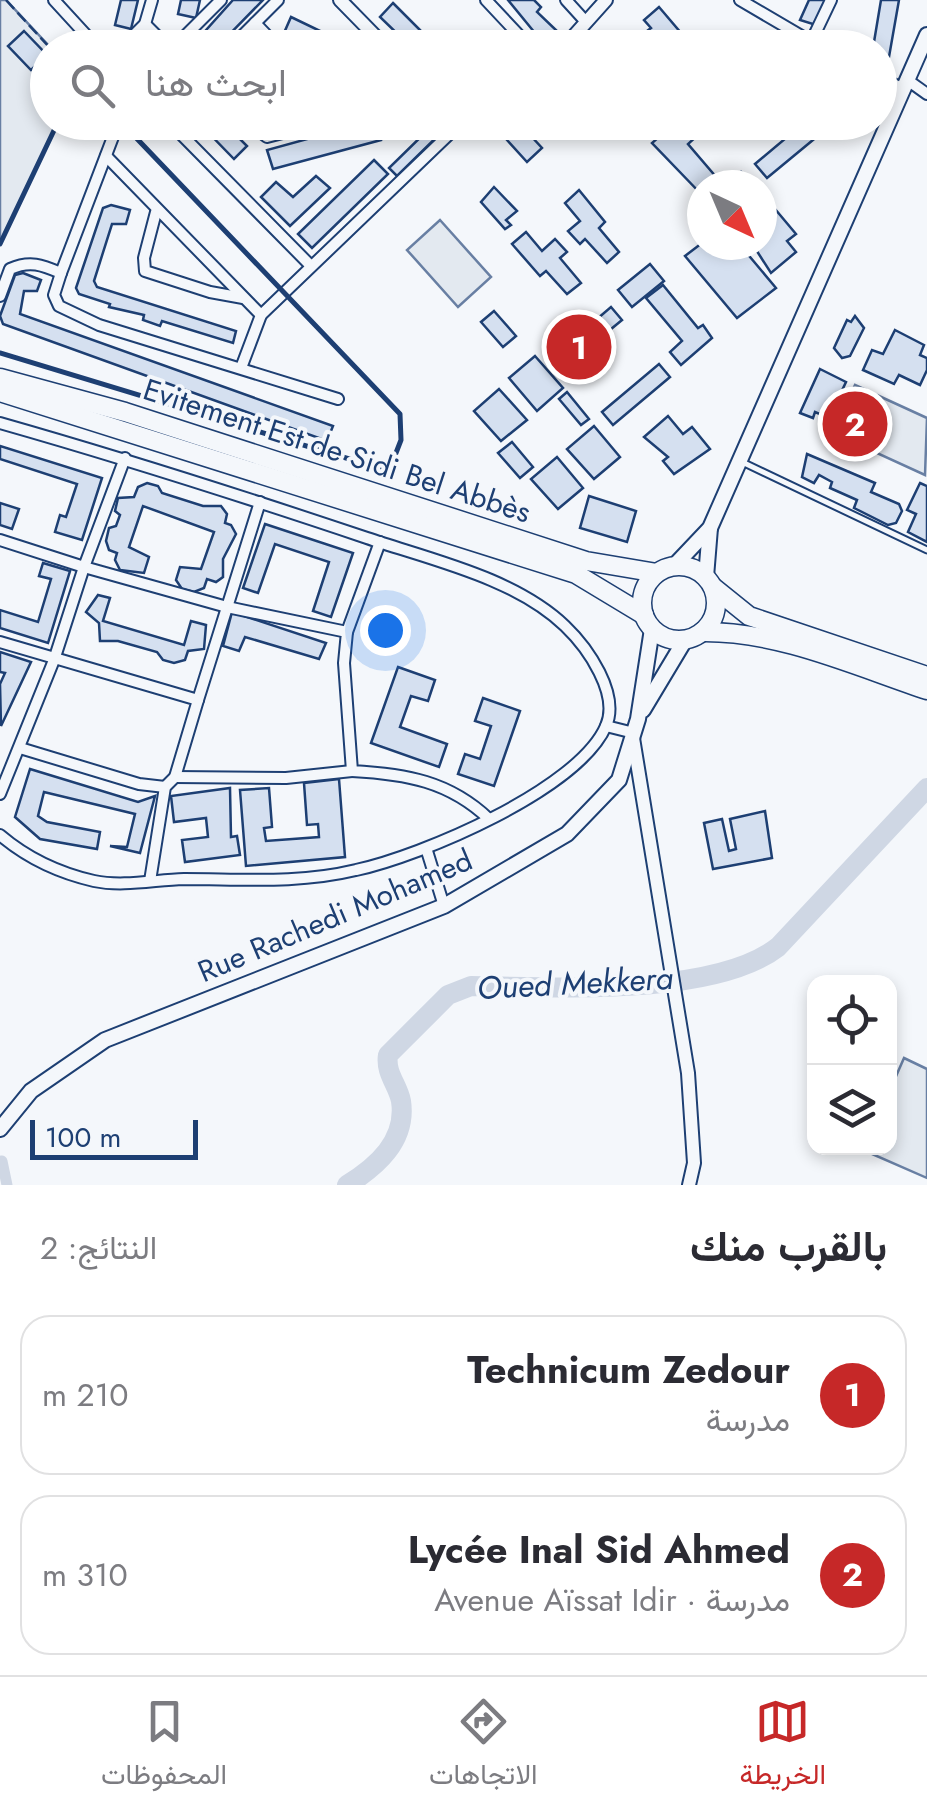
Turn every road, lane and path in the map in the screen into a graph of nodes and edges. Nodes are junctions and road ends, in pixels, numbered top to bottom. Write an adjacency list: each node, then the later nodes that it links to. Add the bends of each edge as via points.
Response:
1 (54, 0): 14 (street)
2 (152, 0): 13 (street)
3 (221, 0): 17 (street)
4 (278, 0): 12 (street)
5 (340, 0): 20 (street)
6 (486, 0): 21 (street)
7 (566, 0): 11 (street)
8 (606, 0): 11 (street)
9 (740, 0): 23 (street)
10 (831, 0): 24 (street)
11 (586, 22): 22 (street)
12 (255, 23): 18 (street); 19 (street)
13 (145, 24): 15 (street); 16 (street)
14 (82, 30)
15 (139, 30)
16 (152, 30)
17 (190, 30)
18 (248, 30)
19 (262, 30)
20 (369, 30)
21 (515, 30)
22 (579, 30)
23 (791, 30)
24 (822, 30)
25 (927, 35): 27 (main road)
26 (897, 82): 27 (street)
27 (904, 84): 28 (street); 29 (main road)
28 (927, 94)
29 (897, 100)
30 (112, 140): 34 (street)
31 (187, 140): 36 (street)
32 (443, 140): 36 (street)
33 (879, 140): 47 (main road)
34 (106, 156): 35 (street); 37 (street)
35 (156, 212): 39 (street); 39 (street, via 144,258 147,273)
36 (311, 266): 40 (street)
37 (61, 273): 38 (street, via 18,265); 41 (street, via 55,301 71,315)
38 (0, 296)
39 (244, 298): 40 (street)
40 (261, 315): 41 (street)
41 (241, 368): 44 (street)
42 (0, 378): 54 (highway, Evitement Est de Sidi Bel Abbès, via 586,560)
43 (0, 392): 57 (highway, Evitement Est de Sidi Bel Abbès, via 576,574)
44 (338, 399)
45 (0, 423): 46 (street)
46 (125, 458): 48 (street); 53 (street)
47 (738, 460): 49 (main road); 52 (lane)
48 (260, 502): 51 (street); 56 (street)
49 (710, 528): 54 (main road); 55 (main road)
50 (0, 540): 53 (street)
51 (380, 542): 58 (street); 65 (street, via 524,596 564,625 608,694)
52 (927, 550)
53 (84, 567): 56 (street); 61 (street)
54 (665, 570): 55 (highway, via 693,568); 57 (highway, via 642,596)
55 (709, 582): 59 (highway, via 716,612); 62 (highway, via 749,616)
56 (226, 607): 58 (street); 64 (street)
57 (648, 622): 59 (highway, via 671,639); 66 (main road)
58 (347, 632): 68 (street)
59 (694, 636): 63 (highway, via 729,632 788,644); 66 (main road)
60 (0, 642): 61 (street)
61 (54, 660): 64 (street); 67 (street)
62 (927, 676)
63 (927, 690)
64 (198, 700): 69 (street)
65 (606, 726): 66 (street); 72 (street, via 573,764)
66 (635, 730): 76 (main road, Rue Rachedi Mohamed, via 619,780 591,813 546,848); 78 (street, via 682,1036 693,1130)
67 (20, 748): 70 (street); 71 (street)
68 (352, 771): 69 (street); 72 (street, via 458,792)
69 (175, 778): 70 (street)
70 (165, 787): 75 (street)
71 (0, 794)
72 (489, 819): 74 (street)
73 (0, 834): 75 (street, via 29,856 76,876 112,884)
74 (427, 852): 75 (street, via 283,881); 76 (street)
75 (150, 881)
76 (444, 906): 77 (main road, Rue Rachedi Mohamed, via 105,1040 31,1091)
77 (4, 1124)
78 (689, 1185)

